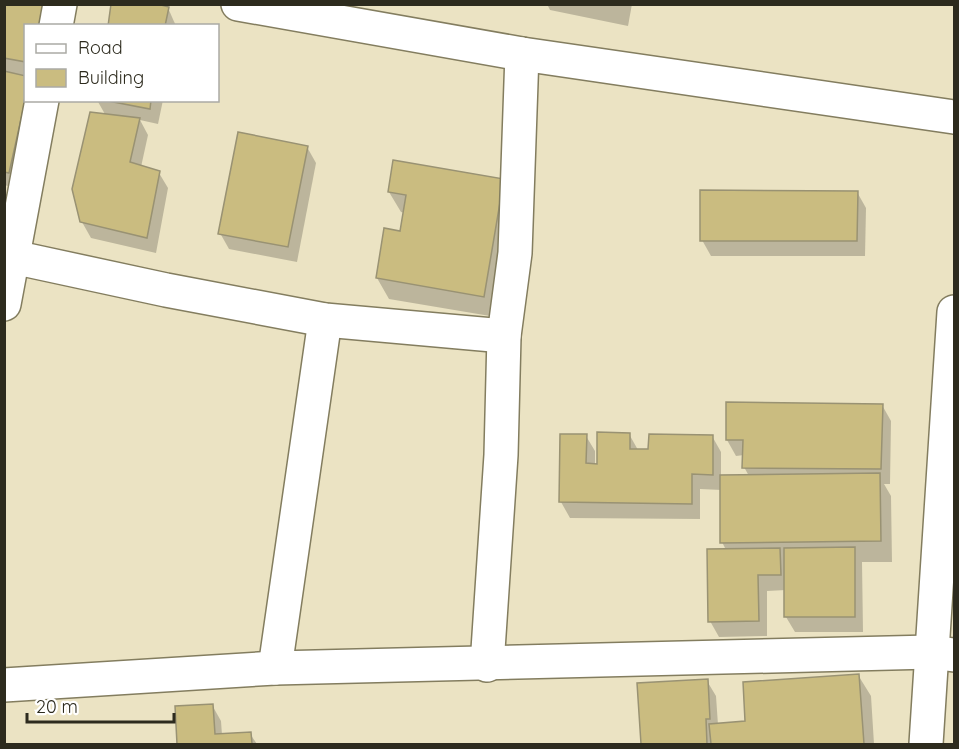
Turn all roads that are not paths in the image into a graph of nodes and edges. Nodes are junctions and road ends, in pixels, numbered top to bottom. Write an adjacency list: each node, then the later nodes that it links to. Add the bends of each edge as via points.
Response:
1 (60, 4): 3 (street)
2 (238, 4): 4 (street)
3 (56, 24)
4 (522, 54): 6 (street); 11 (street, via 515,253)
5 (42, 102): 7 (street)
6 (954, 117)
7 (13, 257): 8 (street); 10 (street)
8 (4, 304)
9 (954, 312): 12 (street)
10 (325, 320): 11 (street); 14 (street)
11 (504, 336): 13 (street)
12 (943, 654): 13 (street); 16 (street)
13 (488, 665): 14 (street)
14 (275, 668): 15 (street)
15 (4, 685)
16 (926, 744)

